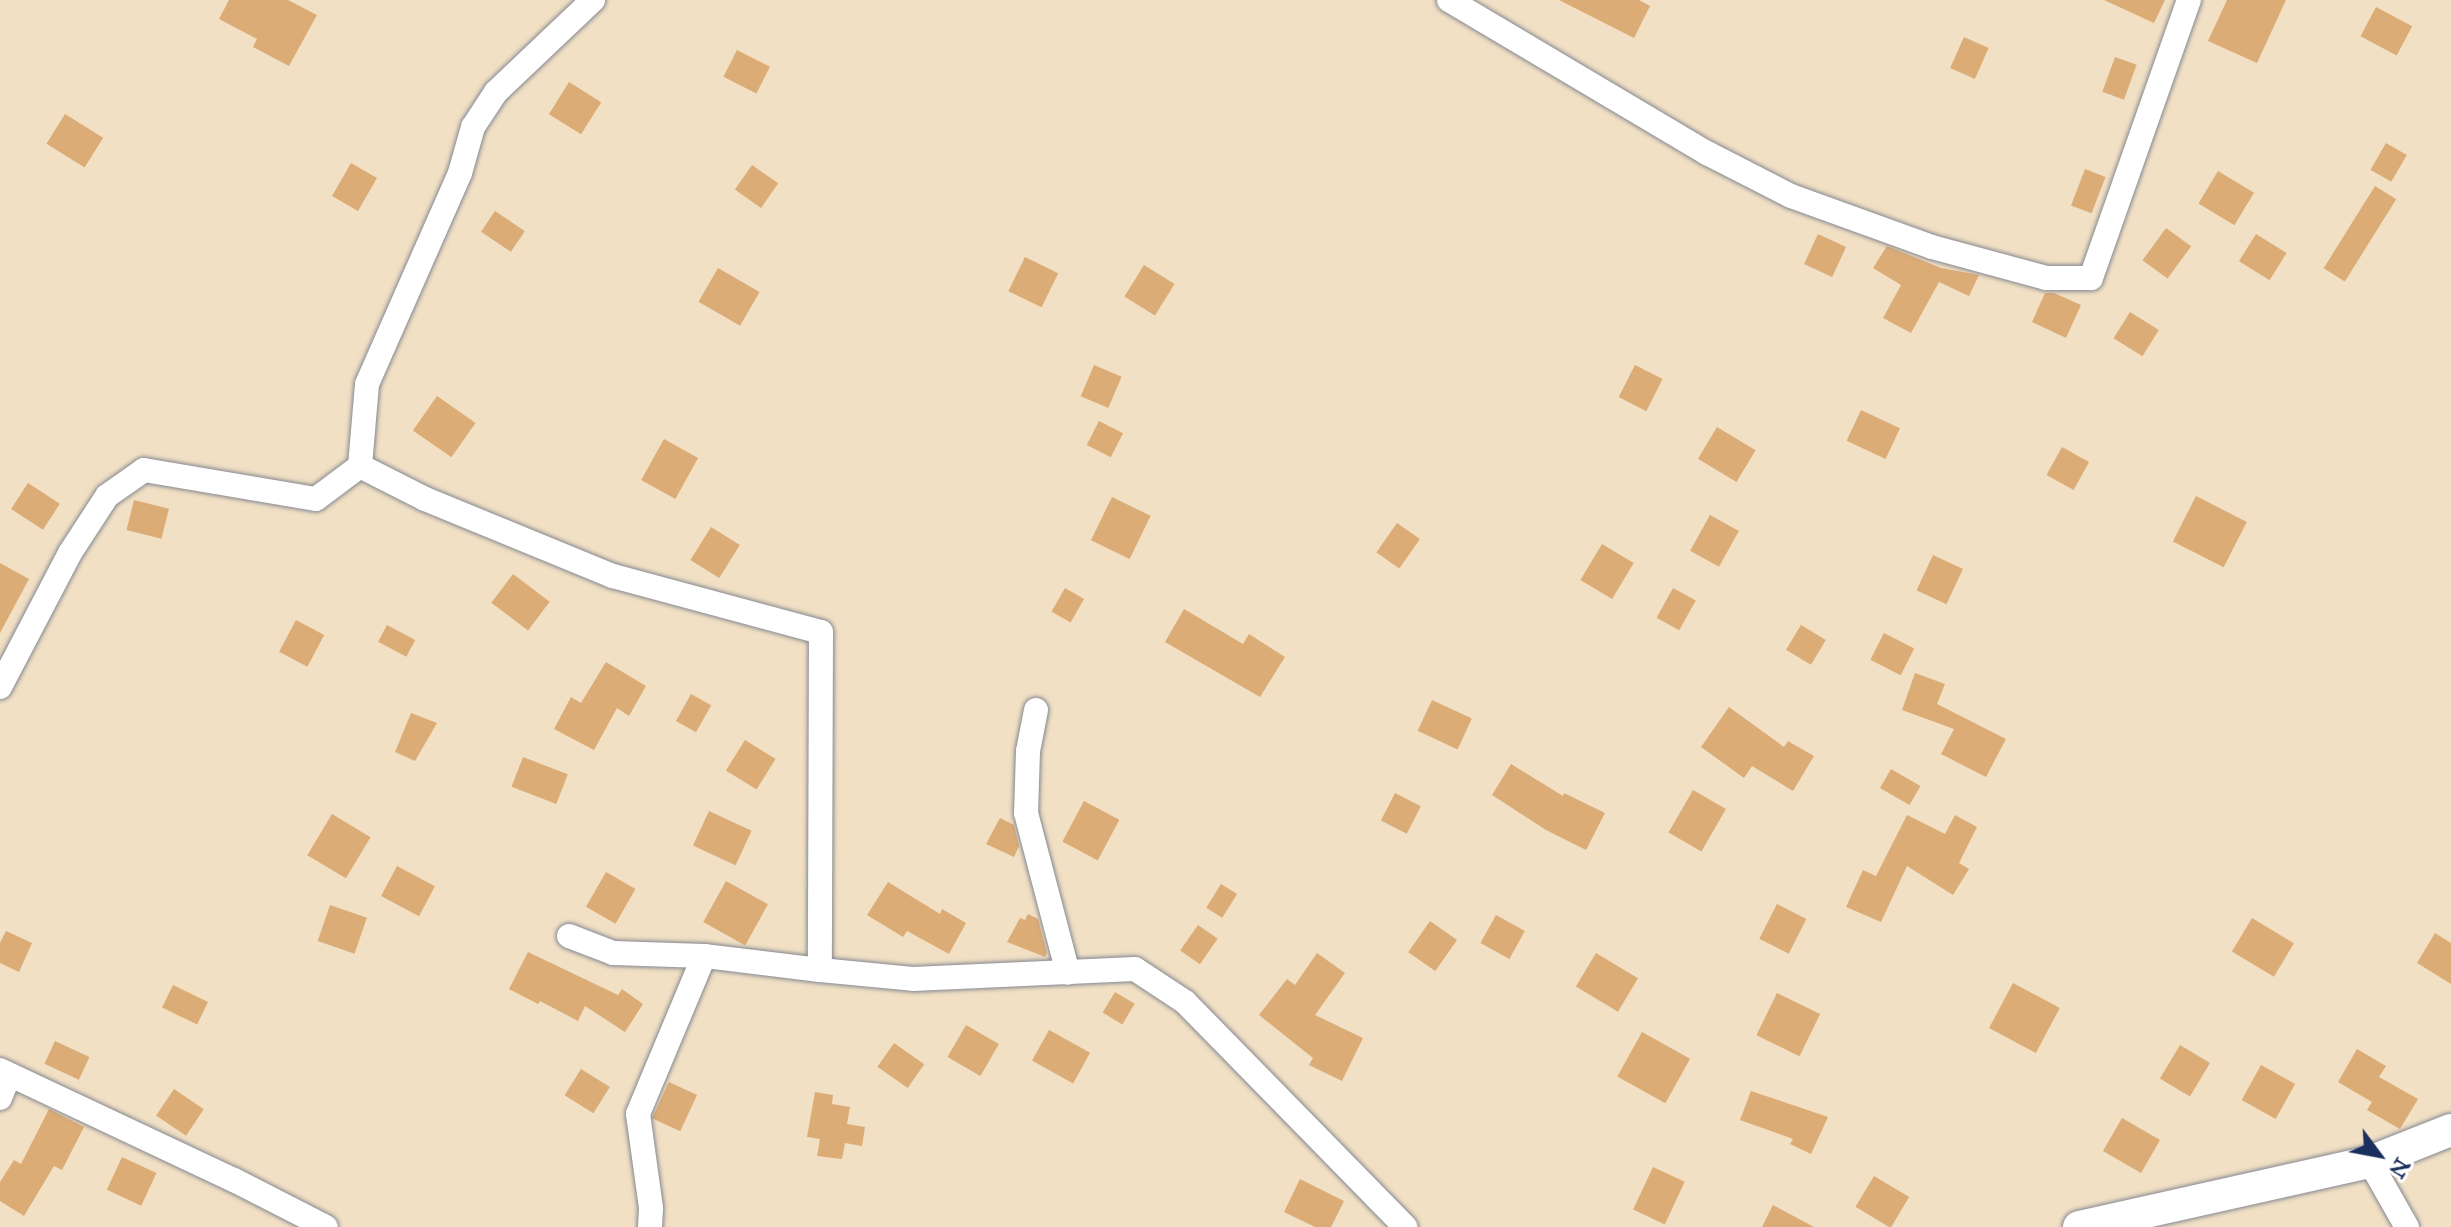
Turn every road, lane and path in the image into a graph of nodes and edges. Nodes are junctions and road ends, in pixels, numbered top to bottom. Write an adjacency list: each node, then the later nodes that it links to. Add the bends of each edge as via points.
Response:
1 (593, 0): 4 (street, via 496,92 473,127 460,173 367,384)
2 (1449, 0): 3 (street, via 1707,153 1791,196 1932,247 2046,278 2091,278)
3 (2189, 0)
4 (360, 466): 5 (street, via 316,499 144,470 107,496 70,553); 9 (street, via 425,499 613,576 821,632)
5 (0, 687)
6 (1036, 710): 10 (street, via 1028,751 1026,813)
7 (569, 936): 8 (street, via 613,953)
8 (704, 956): 9 (street); 15 (street, via 638,1114)
9 (820, 970): 10 (street, via 913,979)
10 (1068, 973): 16 (street, via 1135,969 1185,1002)
11 (3, 1082): 14 (street, via 234,1180)
12 (2451, 1130): 13 (main road)
13 (2370, 1162): 17 (main road); 18 (street)
14 (326, 1227)
15 (650, 1227)
16 (1405, 1227)
17 (2079, 1227)
18 (2407, 1227)

